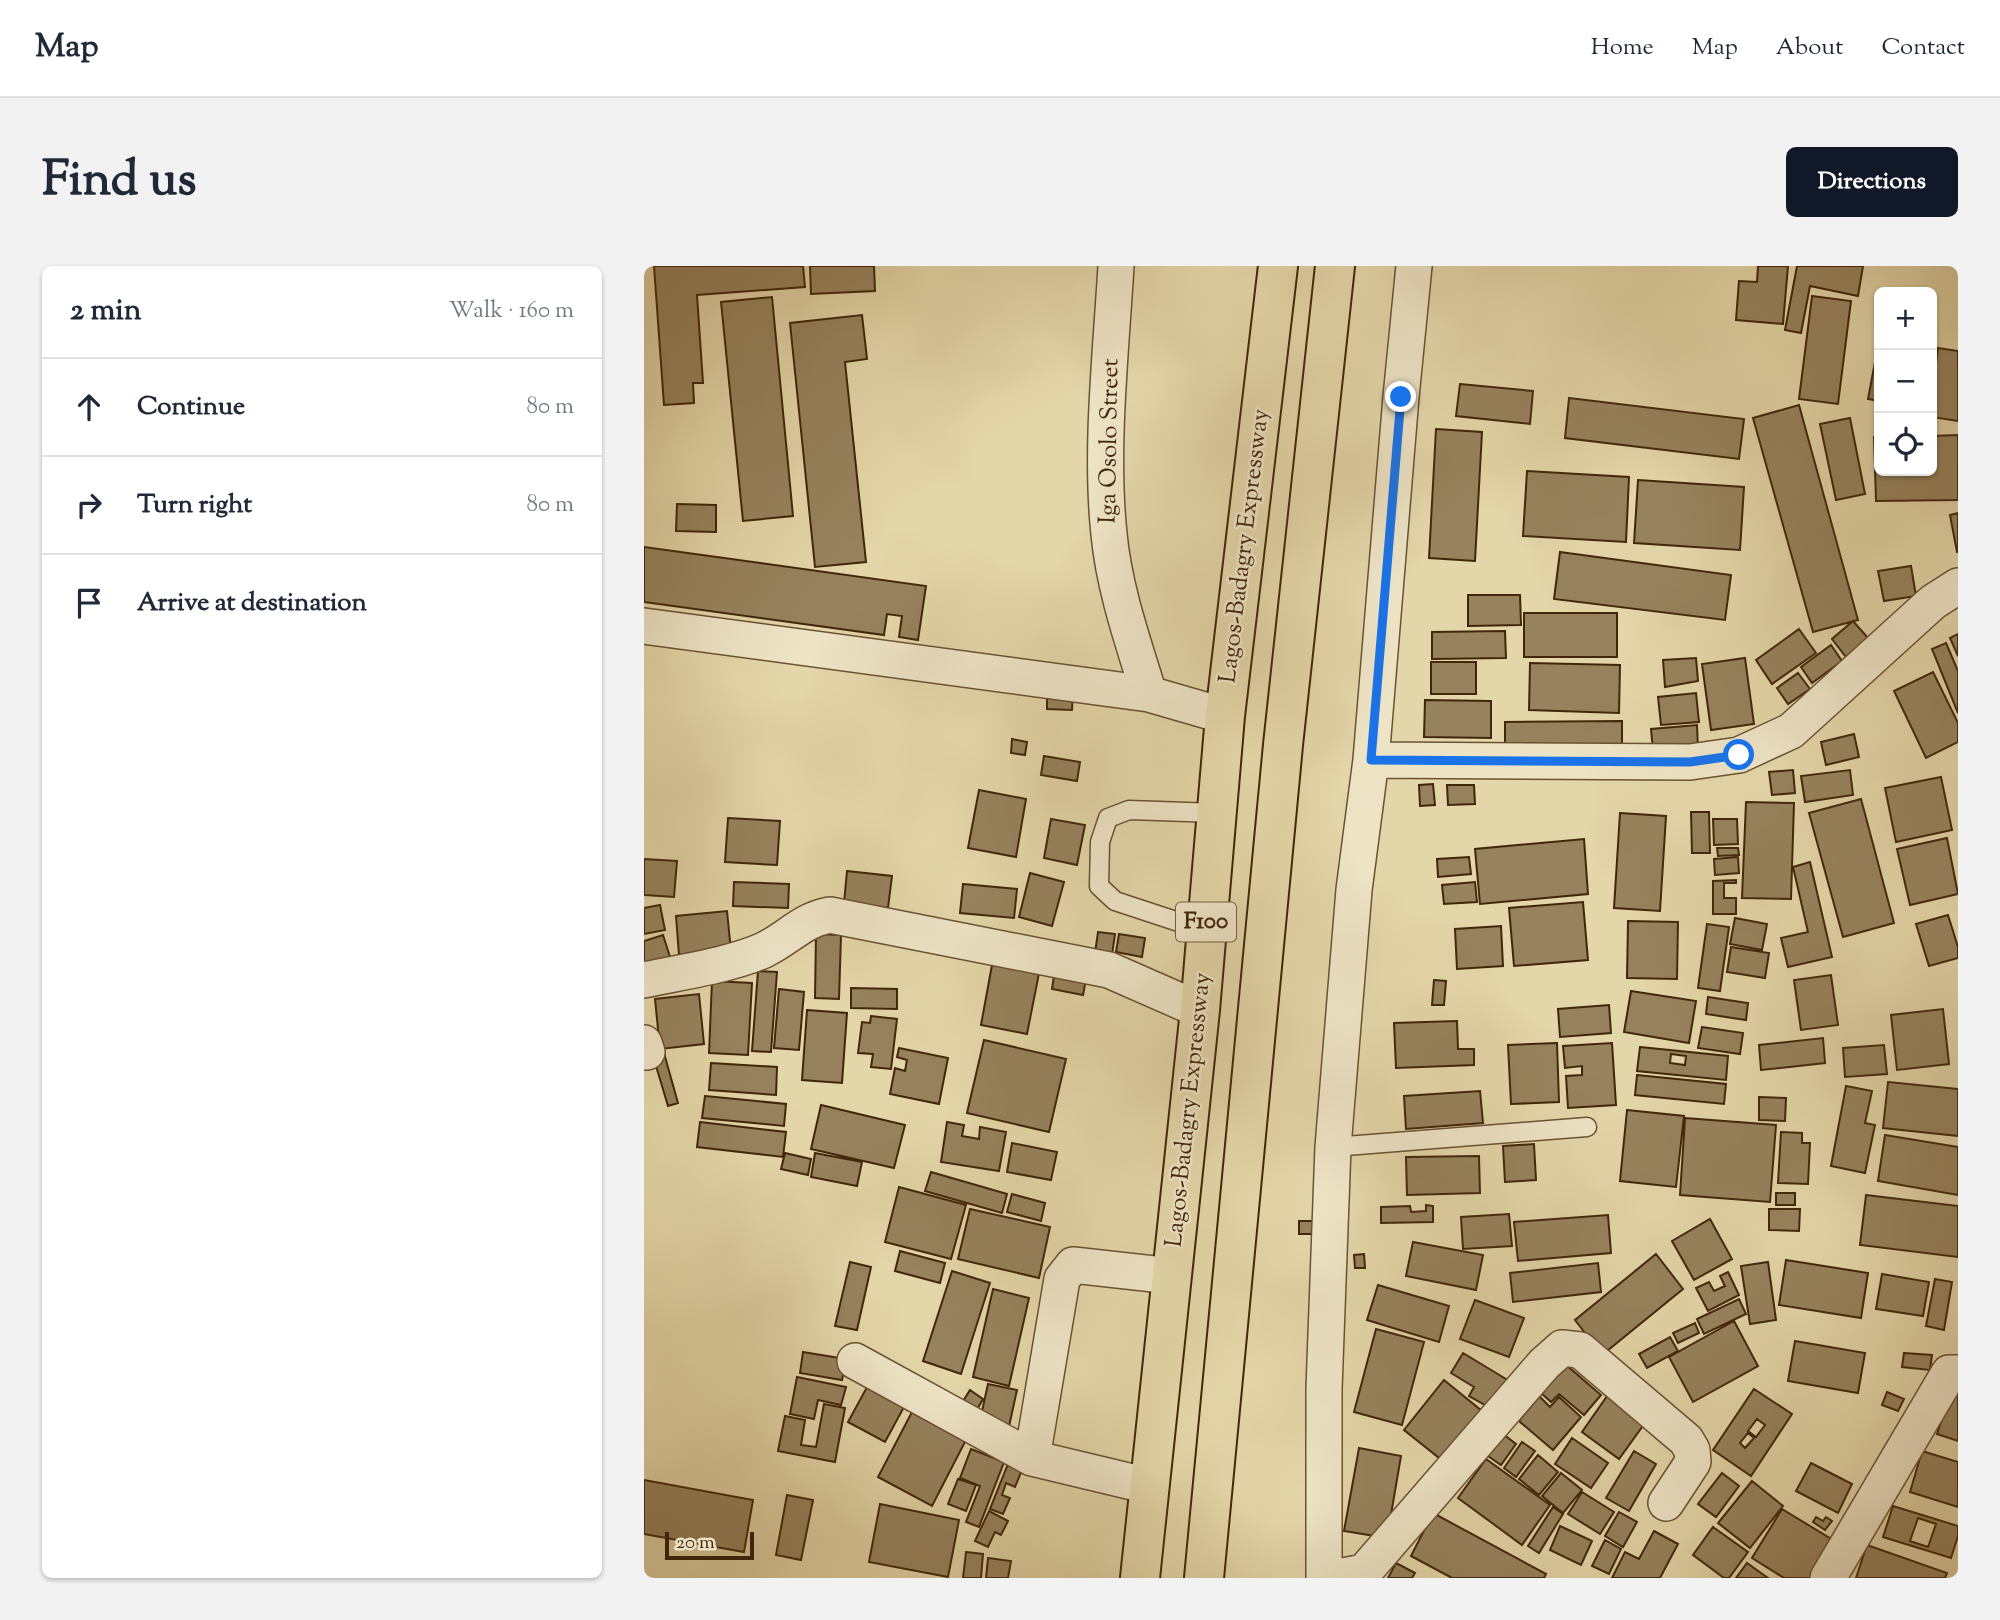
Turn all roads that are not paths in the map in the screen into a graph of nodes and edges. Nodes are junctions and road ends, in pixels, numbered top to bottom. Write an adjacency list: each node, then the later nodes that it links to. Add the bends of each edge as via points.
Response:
1 (1116, 266): 7 (street, Iga Osolo Street, via 1106,473 1109,534 1121,600)
2 (1278, 266): 8 (highway, Lagos-Badagry Expressway / F100)
3 (1335, 266): 23 (highway, F100, via 1283,745)
4 (1414, 266): 9 (street)
5 (1958, 586): 9 (street, via 1933,602 1791,731 1739,755 1690,762)
6 (644, 626): 7 (street)
7 (1149, 694): 8 (street)
8 (1225, 716): 10 (highway, Lagos-Badagry Expressway / F100)
9 (1371, 760): 15 (street, via 1354,890)
10 (1216, 813): 11 (highway, Lagos-Badagry Expressway / F100); 11 (lane, via 1129,810 1108,817 1100,842 1098,886 1115,901)
11 (1206, 931): 13 (highway, Lagos-Badagry Expressway / F100)
12 (644, 980): 13 (street, via 749,956 812,918 830,915 1109,970)
13 (1200, 1010): 16 (highway, Lagos-Badagry Expressway / F100)
14 (1587, 1127): 15 (lane)
15 (1334, 1147): 24 (street, via 1324,1389)
16 (1172, 1276): 19 (street, via 1073,1265 1062,1279); 20 (highway, Lagos-Badagry Expressway / F100)
17 (855, 1361): 19 (street)
18 (1958, 1373): 26 (street, via 1949,1373)
19 (1032, 1458): 20 (street)
20 (1149, 1486): 22 (highway, Lagos-Badagry Expressway / F100)
21 (1666, 1503): 25 (street, via 1693,1462 1686,1440 1580,1350 1562,1348 1544,1363 1364,1572)
22 (1140, 1578)
23 (1204, 1578)
24 (1324, 1578)
25 (1333, 1578)
26 (1828, 1578)

